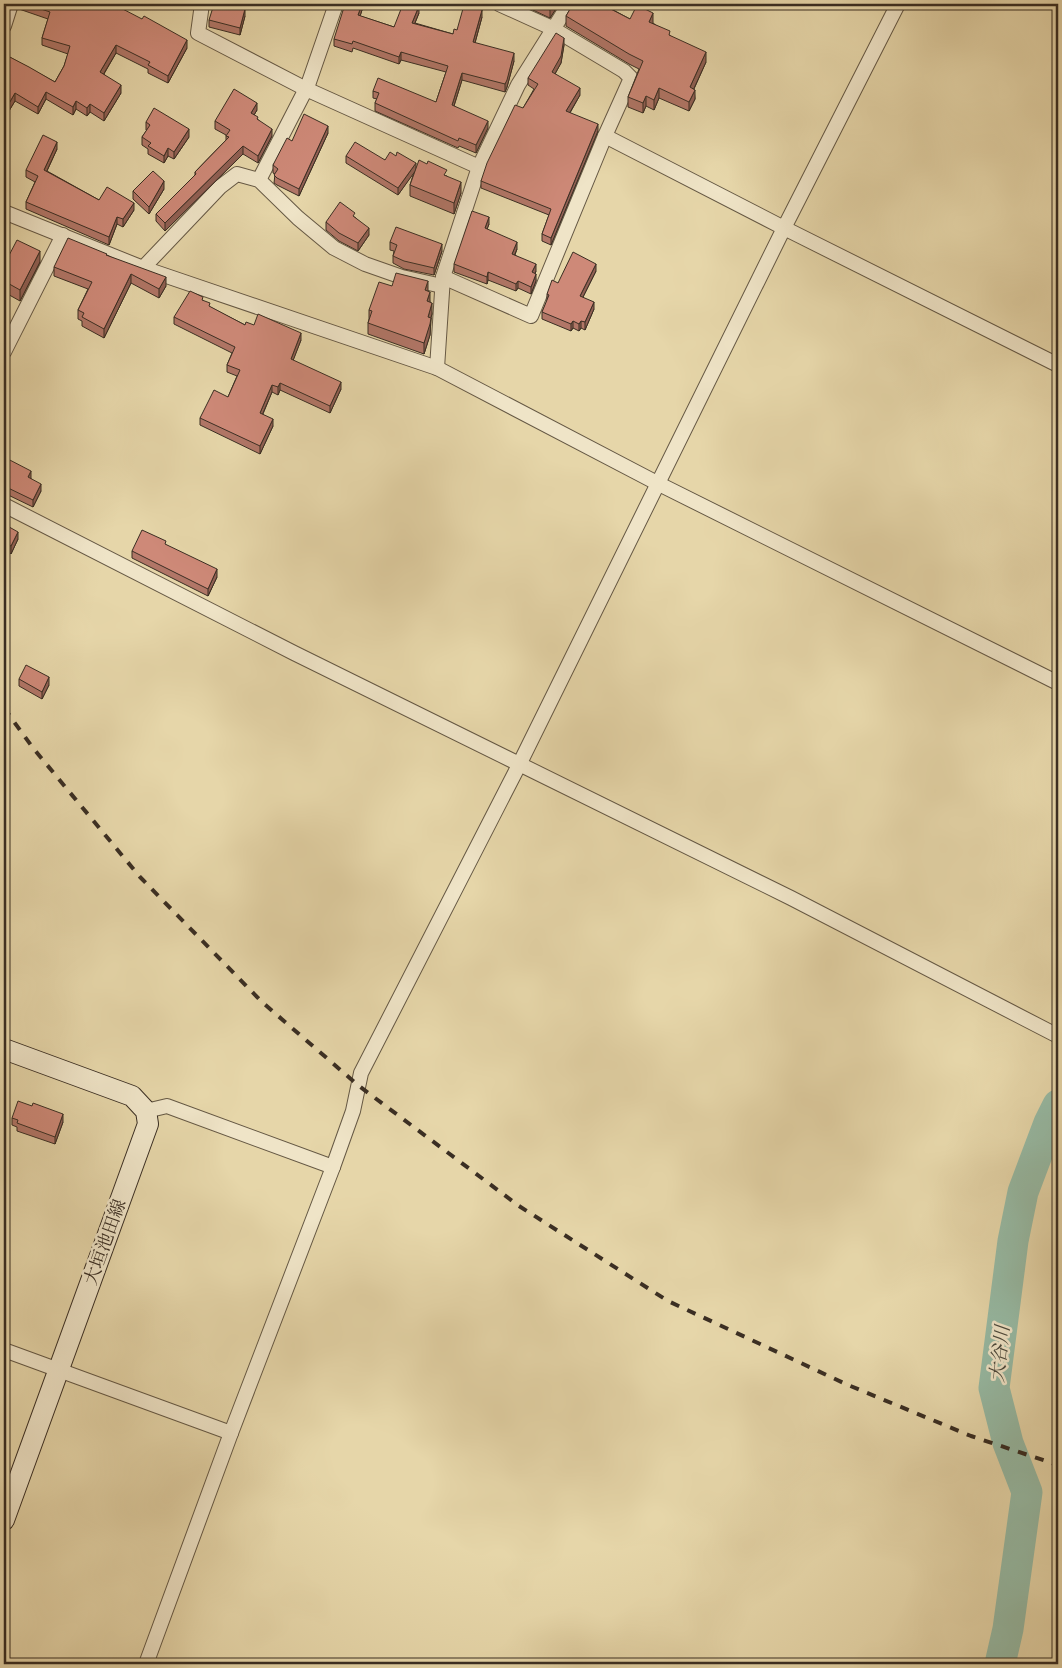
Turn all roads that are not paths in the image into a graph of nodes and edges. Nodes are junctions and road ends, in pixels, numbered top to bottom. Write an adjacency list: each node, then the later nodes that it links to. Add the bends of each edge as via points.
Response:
1 (11, 4): 7 (street)
2 (202, 4): 9 (street, via 198,33)
3 (336, 4): 9 (street)
4 (499, 4): 8 (street)
5 (569, 4): 8 (street)
6 (898, 4): 14 (street)
7 (4, 26)
8 (552, 28): 10 (street, via 631,78); 11 (street, via 518,85)
9 (306, 90): 11 (street); 12 (street)
10 (605, 136): 14 (street); 17 (street, via 531,316)
11 (479, 168): 17 (street)
12 (259, 180): 16 (street, via 237,174 220,187); 17 (street, via 334,248 365,264 402,277)
13 (4, 212): 15 (street)
14 (784, 228): 19 (street); 21 (street)
15 (63, 234): 16 (street); 18 (street)
16 (143, 268): 20 (street)
17 (443, 282): 20 (street)
18 (4, 352)
19 (1058, 365)
20 (437, 368): 21 (street)
21 (657, 483): 23 (street); 24 (street)
22 (4, 505): 24 (street)
23 (1058, 683)
24 (518, 765): 25 (street, via 799,902); 28 (street, via 361,1073 353,1111)
25 (1058, 1036)
26 (4, 1049): 27 (main road, via 132,1096)
27 (146, 1111): 28 (street, via 167,1106); 30 (main road, 大垣池田線, via 148,1124)
28 (333, 1167): 31 (street)
29 (4, 1350): 30 (street)
30 (59, 1370): 31 (street); 32 (main road, 大垣池田線)
31 (231, 1433): 33 (street)
32 (4, 1520)
33 (146, 1664)

